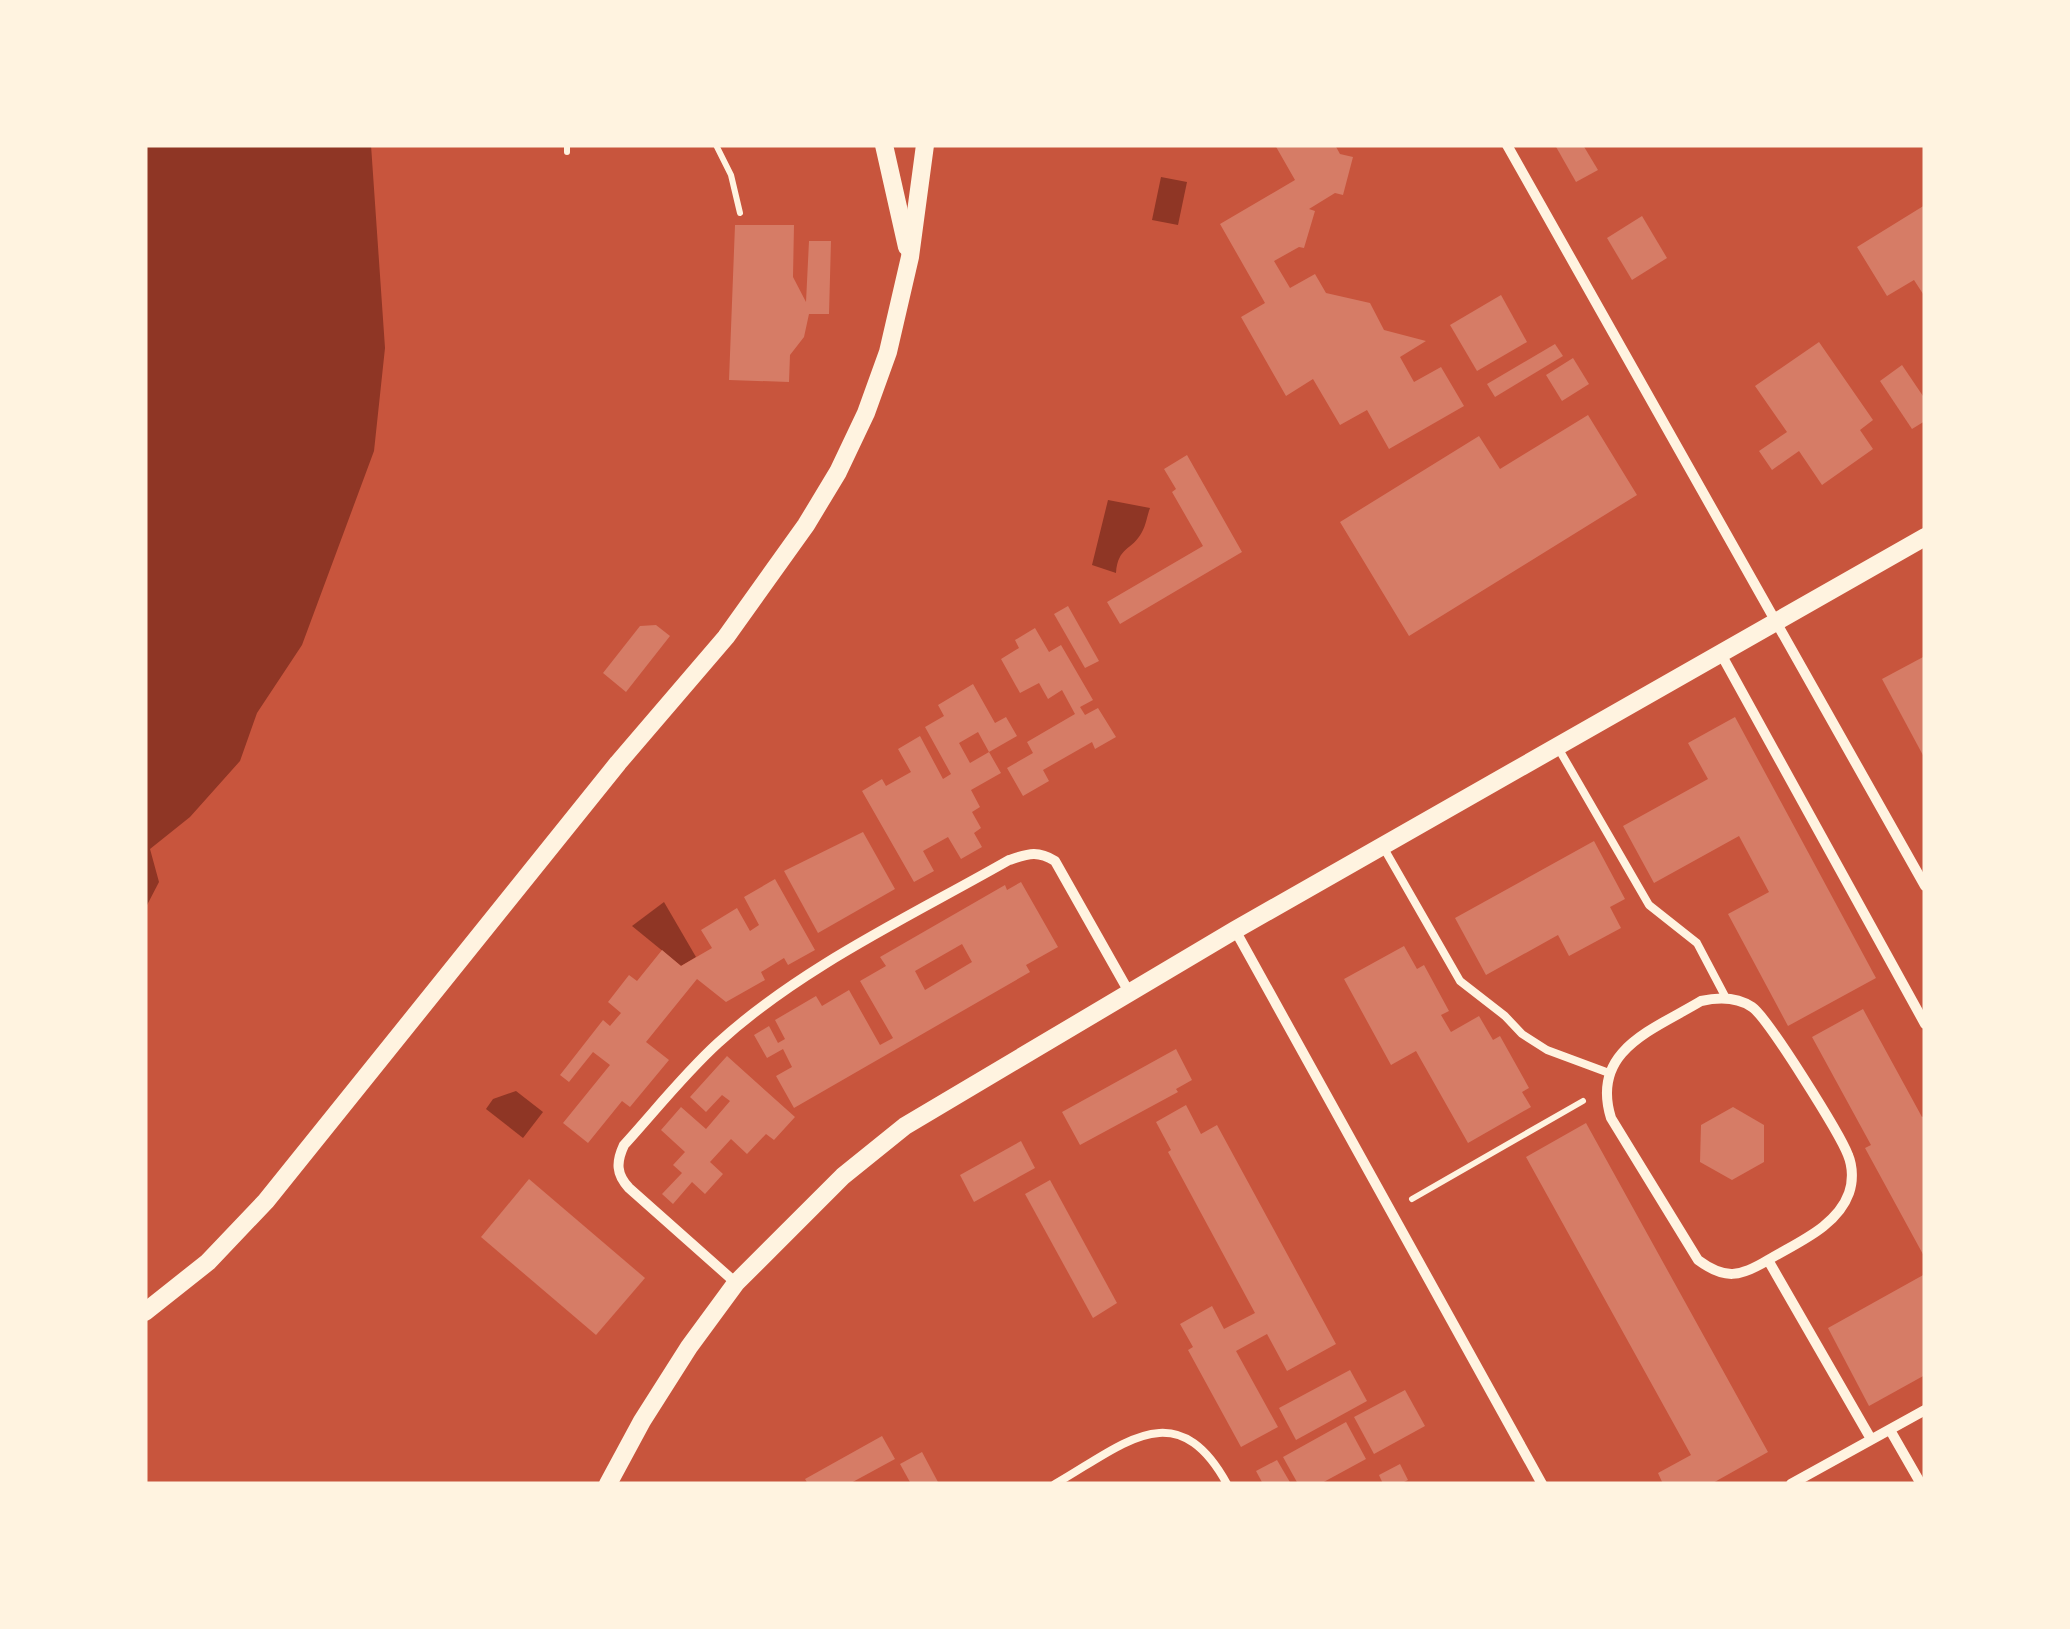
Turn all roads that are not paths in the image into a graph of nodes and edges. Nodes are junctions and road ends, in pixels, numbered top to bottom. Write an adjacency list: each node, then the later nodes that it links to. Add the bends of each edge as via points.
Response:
1 (884, 145): 4 (street)
2 (925, 145): 4 (street)
3 (1506, 145): 6 (street)
4 (910, 257): 18 (street, via 866,413 838,472 771,577 266,1201 208,1262)
5 (1925, 537): 6 (street)
6 (1778, 623): 7 (street); 10 (street)
7 (1721, 654): 8 (street); 14 (street)
8 (1557, 746): 9 (street); 13 (lane, via 1649,906 1697,943)
9 (1382, 846): 11 (street); 15 (lane, via 1460,981 1547,1050)
10 (1925, 886)
11 (1236, 930): 12 (street); 25 (street)
12 (1129, 992): 17 (street, via 905,1126 830,1187); 17 (street, via 1055,860 1031,853 830,962 747,1019 704,1057 618,1156 621,1179)
13 (1726, 998): 15 (street, via 1701,1001 1624,1047); 16 (street, via 1764,1018 1852,1166 1841,1210)
14 (1925, 1024)
15 (1609, 1073): 16 (street, via 1611,1118 1698,1260 1735,1274)
16 (1768, 1260): 21 (street)
17 (736, 1284): 22 (street, via 651,1406)
18 (145, 1312)
19 (1925, 1410): 20 (street)
20 (1890, 1430): 21 (street); 27 (street)
21 (1871, 1439): 26 (street)
22 (608, 1484)
23 (1055, 1484): 24 (lane, via 1142,1434 1162,1432 1200,1445)
24 (1228, 1484)
25 (1542, 1484)
26 (1791, 1484)
27 (1920, 1484)

